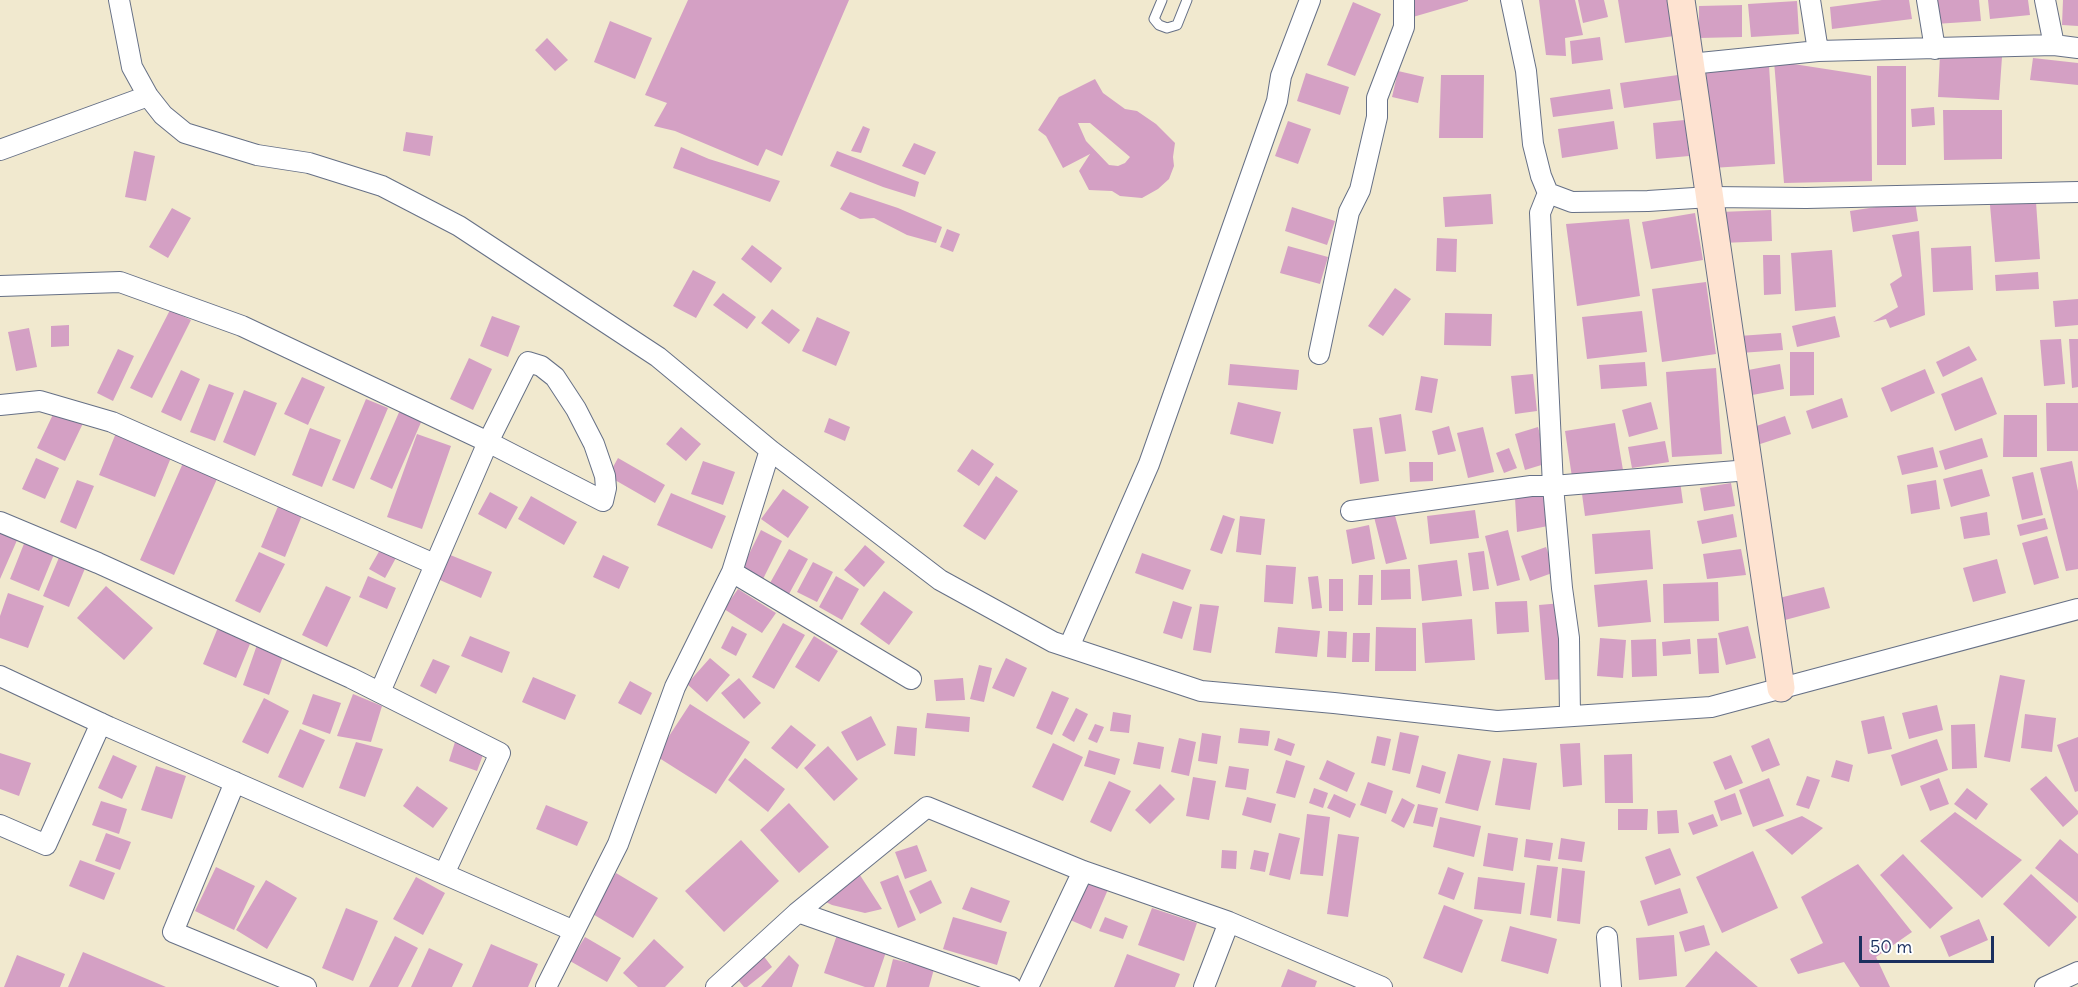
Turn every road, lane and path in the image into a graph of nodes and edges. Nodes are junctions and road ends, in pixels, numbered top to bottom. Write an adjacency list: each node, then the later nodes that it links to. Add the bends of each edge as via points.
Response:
1 (120, 0): 16 (street, via 132,67)
2 (1162, 0): 3 (lane, via 1154,19 1167,28 1177,25)
3 (1187, 0)
4 (1310, 0): 33 (street, via 1149,464)
5 (1404, 0): 22 (street, via 1404,27 1377,98 1370,148 1360,190 1349,212)
6 (1511, 0): 19 (street, via 1526,71 1533,144)
7 (1681, 0): 15 (street)
8 (1810, 0): 14 (street)
9 (1927, 0): 13 (street)
10 (2046, 0): 11 (street)
11 (2054, 45): 12 (street); 13 (street)
12 (2078, 48)
13 (1935, 49): 14 (street)
14 (1818, 51): 15 (street)
15 (1690, 64): 20 (street)
16 (147, 96): 17 (street); 25 (street, via 185,134 257,155 339,171 382,186 459,226 658,357)
17 (0, 150)
18 (2078, 192): 20 (street)
19 (1548, 193): 20 (street, via 1572,202); 27 (street, via 1540,213)
20 (1710, 197): 26 (street)
21 (0, 286): 24 (street, via 120,282 242,326)
22 (1319, 354)
23 (0, 405): 30 (street, via 40,401 112,422)
24 (488, 442): 24 (street, via 551,474 603,501 605,476 594,444 555,377 541,366 528,362); 30 (street)
25 (770, 450): 31 (street); 33 (street, via 940,580)
26 (1749, 470): 27 (street); 36 (street)
27 (1553, 486): 28 (street); 38 (street, via 1569,639)
28 (1351, 511)
29 (0, 522): 37 (street)
30 (434, 564): 37 (street)
31 (732, 572): 35 (street); 46 (street, via 675,687 618,844)
32 (2078, 609): 36 (street)
33 (1069, 647): 38 (street, via 1201,691 1497,721)
34 (0, 676): 39 (street)
35 (911, 679)
36 (1781, 688): 38 (street, via 1711,707)
37 (380, 692): 43 (street, via 500,753)
38 (1570, 716)
39 (101, 723): 40 (street); 41 (street, via 46,845)
40 (235, 782): 43 (street); 49 (street, via 173,932)
41 (0, 825)
42 (1083, 871): 44 (street, via 927,807); 45 (street); 53 (street)
43 (444, 874): 46 (street)
44 (798, 912): 51 (street); 52 (street)
45 (1229, 922): 54 (street); 55 (street)
46 (574, 931): 50 (street)
47 (1607, 937): 56 (street)
48 (2078, 972): 57 (street)
49 (306, 987)
50 (546, 987)
51 (716, 987)
52 (1011, 987)
53 (1028, 987)
54 (1204, 987)
55 (1382, 987)
56 (1611, 987)
57 (2045, 987)

